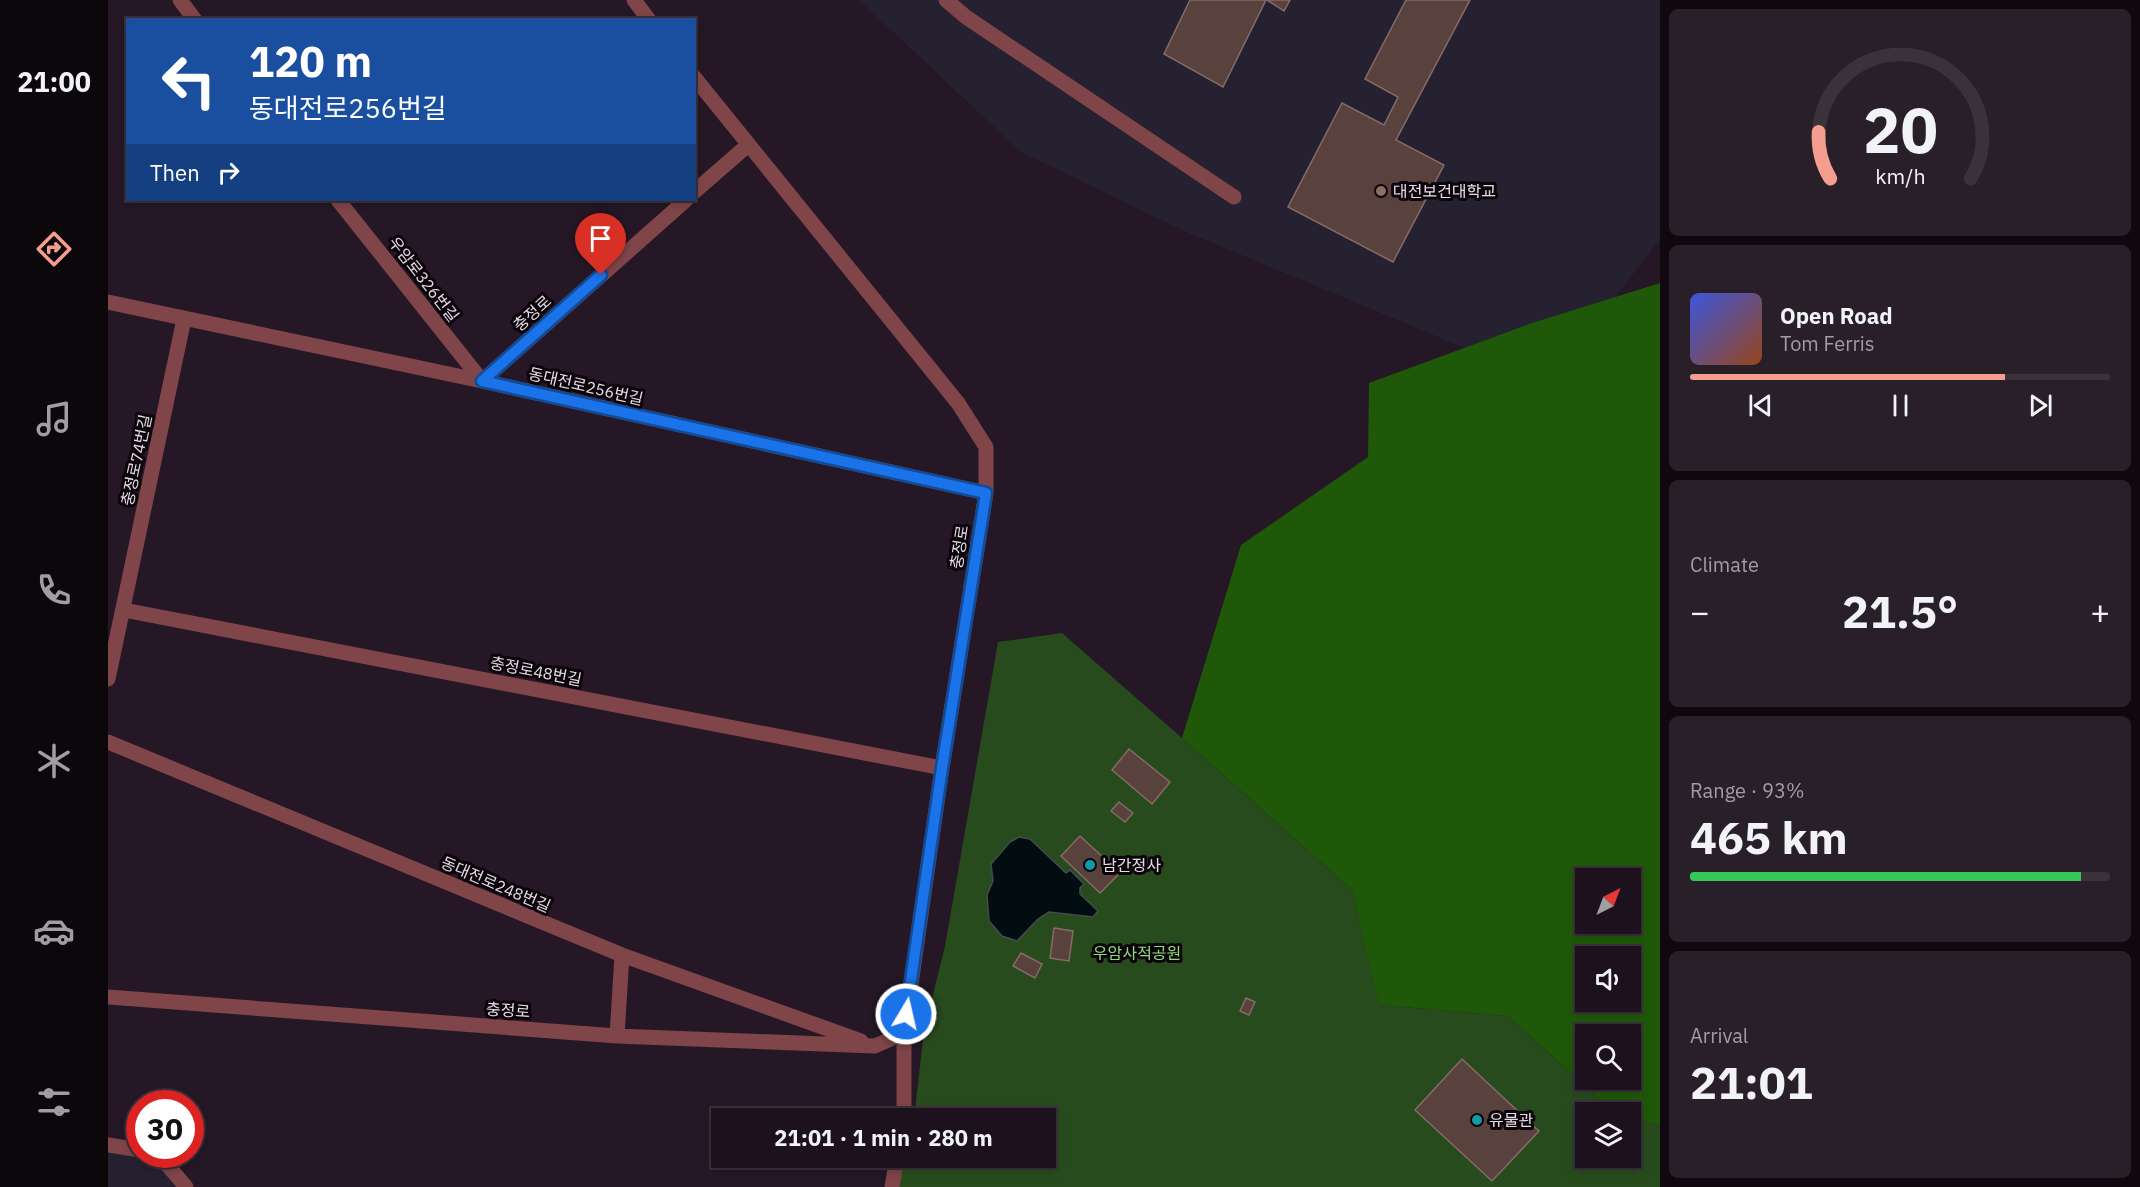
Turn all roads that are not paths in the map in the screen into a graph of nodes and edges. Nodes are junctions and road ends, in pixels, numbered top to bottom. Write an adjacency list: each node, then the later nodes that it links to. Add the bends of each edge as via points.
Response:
1 (180, 0): 4 (street)
2 (634, 0): 5 (street)
3 (946, 0): 9 (street)
4 (194, 18)
5 (648, 18)
6 (696, 80): 7 (street, 충정로)
7 (748, 145): 8 (street); 15 (street, 충정로, via 958,404 986,447)
8 (696, 190)
9 (1234, 196)
10 (339, 201): 14 (street, 우암로326번길)
11 (685, 201): 14 (street, 충정로)
12 (108, 302): 13 (street, 동대전로256번길)
13 (184, 319): 14 (street, 동대전로256번길); 16 (street, 충정로74번길)
14 (482, 381): 15 (street, 동대전로256번길)
15 (986, 493): 19 (street, 충정로)
16 (123, 610): 17 (street, 충정로74번길); 19 (street, 충정로48번길)
17 (108, 679)
18 (108, 742): 20 (street, 동대전로248번길)
19 (942, 768): 22 (street, 충정로)
20 (622, 955): 23 (street); 24 (street, 동대전로248번길)
21 (108, 997): 23 (street, 충정로)
22 (904, 1033): 24 (street, 충정로); 25 (street, 충정로)
23 (617, 1036): 24 (street, 충정로)
24 (875, 1046)
25 (904, 1108)
26 (108, 1145): 27 (street)
27 (126, 1148)
28 (170, 1168): 30 (street)
29 (895, 1168): 31 (street)
30 (186, 1187)
31 (892, 1187)

